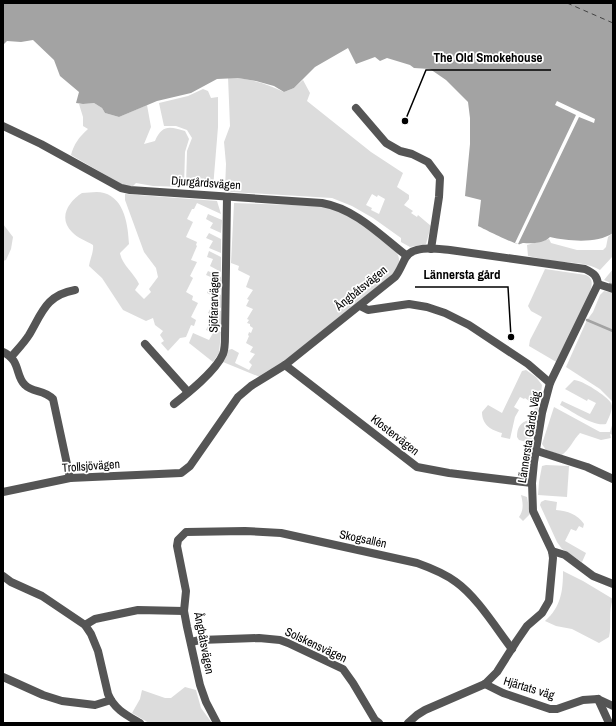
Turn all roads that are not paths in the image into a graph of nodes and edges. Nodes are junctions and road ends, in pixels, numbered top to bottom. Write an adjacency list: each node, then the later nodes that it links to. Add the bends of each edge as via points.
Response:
1 (356, 108): 4 (street, via 386,143 428,162 440,178)
2 (3, 126): 3 (street, Djurgårdsvägen, via 121,188)
3 (227, 197): 5 (street, Djurgårdsvägen, via 322,203 339,207 358,218); 15 (street, Sjöfararvägen, via 224,351 219,361)
4 (431, 249): 5 (street, via 416,251); 6 (street, via 585,269 597,277)
5 (407, 256): 9 (street, Ångbåtsvägen, via 395,277)
6 (598, 284): 7 (street); 14 (street, Lännersta Gårds Väg)
7 (613, 289)
8 (75, 290): 12 (street, via 60,295 41,307 29,335)
9 (360, 306): 13 (street, Ångbåtsvägen); 14 (street, via 368,310 409,304 445,314 469,325 528,364)
10 (145, 344): 15 (street)
11 (3, 352): 12 (street)
12 (11, 357): 19 (street, via 25,385 43,391 53,399)
13 (285, 365): 18 (street, Ångbåtsvägen, via 238,397 190,466); 21 (street, Klostervägen, via 417,467)
14 (550, 382): 17 (street, Lännersta Gårds Väg)
15 (188, 392): 16 (street, Sjöfararvägen)
16 (174, 404)
17 (536, 451): 20 (street, via 581,465); 21 (street, Lännersta Gårds Väg)
18 (181, 473): 19 (street, Trollsjövägen)
19 (70, 478): 22 (street, Trollsjövägen)
20 (613, 479)
21 (532, 483): 24 (street, Lännersta Gårds Väg, via 533,511)
22 (3, 492)
23 (178, 540): 27 (street, Ångbåtsvägen, via 186,591); 30 (street, Skogsallén, via 190,531 266,531 417,563 440,572 464,588)
24 (552, 551): 26 (street, via 565,555 593,576); 30 (street, Lännersta Gårds Väg, via 549,600 542,613 527,626)
25 (3, 576): 28 (street, via 42,596)
26 (613, 584)
27 (184, 611): 28 (street, via 138,610 95,619); 29 (street, Ångbåtsvägen)
28 (85, 625): 34 (street, via 98,651)
29 (191, 642): 37 (street, Ångbåtsvägen, via 200,685); 38 (street, Solskensvägen, via 259,638 288,643 343,669)
30 (512, 648): 32 (street, Lännersta Gårds Väg, via 497,672)
31 (3, 677): 34 (street, via 62,701 95,705)
32 (485, 684): 33 (street, Hjärtats väg, via 550,709 577,701); 39 (street, Lännersta Gårds Väg, via 425,710)
33 (598, 699): 35 (street); 40 (street)
34 (111, 700): 36 (street, via 121,712)
35 (613, 706)
36 (140, 723)
37 (217, 723)
38 (379, 723)
39 (408, 723)
40 (609, 723)

